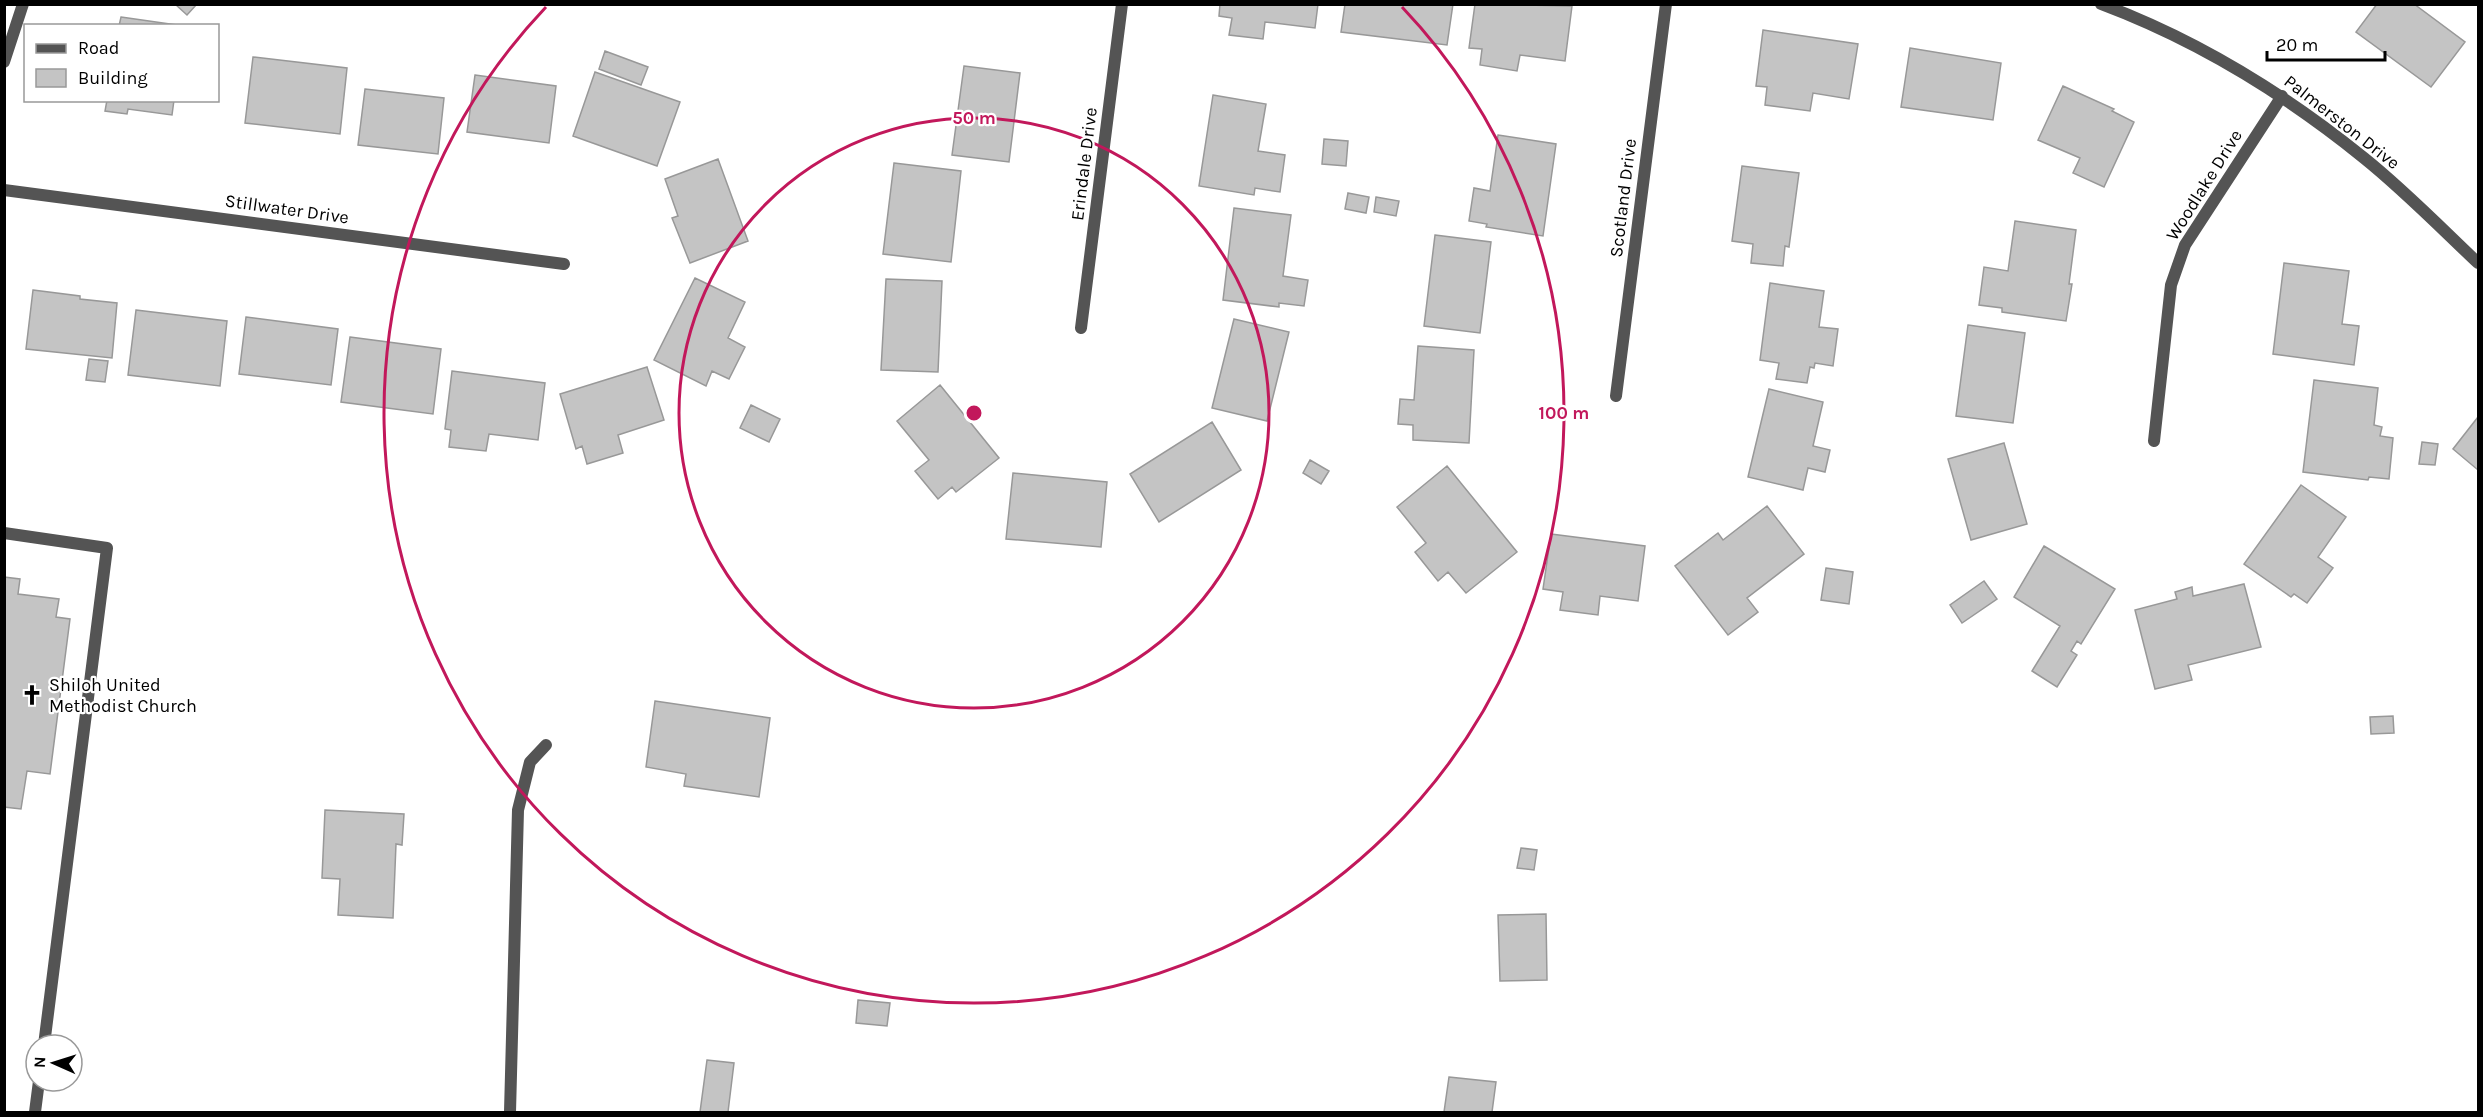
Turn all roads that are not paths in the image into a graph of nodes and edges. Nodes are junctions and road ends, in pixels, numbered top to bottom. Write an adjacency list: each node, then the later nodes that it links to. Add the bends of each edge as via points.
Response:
1 (23, 4): 5 (street)
2 (1122, 4): 10 (street, Erindale Drive)
3 (1666, 4): 11 (street, Scotland Drive)
4 (2101, 4): 6 (street, Palmerston Drive, via 2203,49)
5 (4, 62)
6 (2282, 96): 8 (street, Palmerston Drive, via 2366,159); 12 (street, Woodlake Drive, via 2185,245 2171,285)
7 (4, 190): 9 (street, Stillwater Drive)
8 (2478, 263)
9 (564, 264)
10 (1081, 328)
11 (1616, 396)
12 (2154, 441)
13 (4, 533): 15 (street, via 106,548)
14 (546, 745): 18 (street, via 530,762 518,810)
15 (45, 1033)
16 (38, 1093): 17 (street)
17 (35, 1113)
18 (510, 1113)

